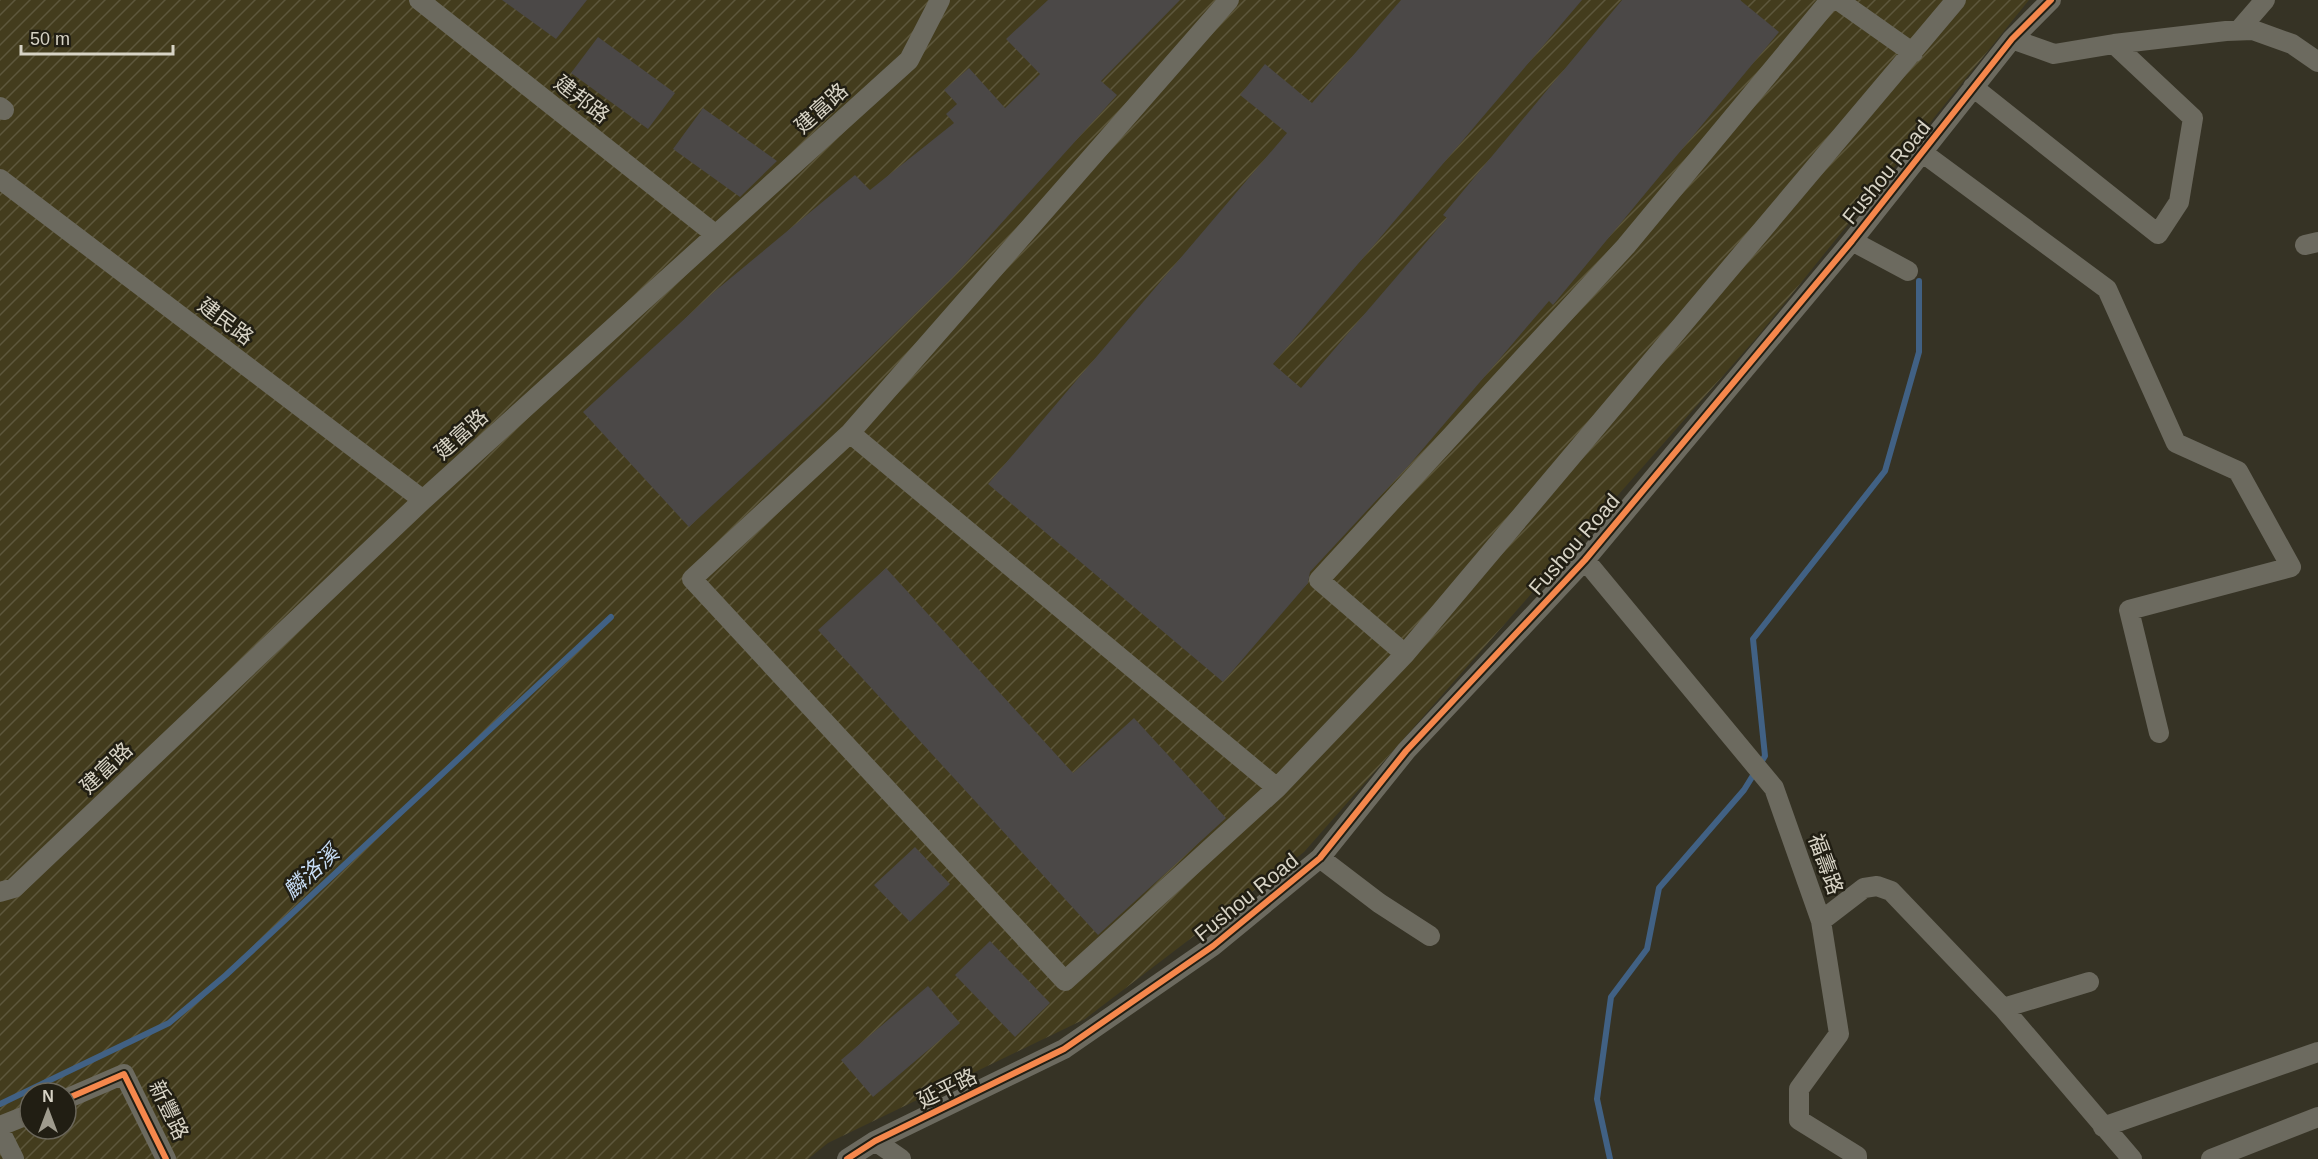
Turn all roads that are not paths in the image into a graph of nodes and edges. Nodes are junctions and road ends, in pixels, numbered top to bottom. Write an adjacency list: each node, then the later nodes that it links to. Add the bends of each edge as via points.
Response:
1 (419, 0): 17 (street, 建邦路)
2 (940, 0): 17 (street, 建富路, via 909,60)
3 (1229, 0): 20 (street)
4 (1830, 0): 23 (street, via 1626,246 1319,580)
5 (1838, 0): 12 (street)
6 (1956, 0): 12 (street)
7 (2051, 0): 10 (street, Fushou Road)
8 (2265, 0): 9 (street)
9 (2239, 30): 11 (street); 13 (street, via 2253,30 2292,44)
10 (2012, 39): 11 (street, via 2054,54); 14 (street, Fushou Road)
11 (2114, 44): 14 (street, via 2193,118 2178,202 2158,234)
12 (1913, 53): 23 (street)
13 (2318, 62)
14 (1973, 87): 15 (street, Fushou Road)
15 (1923, 153): 18 (street, Fushou Road); 24 (street, via 2107,290 2176,443 2238,471 2291,567 2129,610)
16 (0, 179): 21 (street, 建民路)
17 (716, 235): 21 (street, 建富路)
18 (1852, 241): 19 (street); 22 (street, Fushou Road)
19 (1908, 271)
20 (850, 434): 25 (street); 25 (street, via 692,579 1065,981)
21 (423, 500): 27 (street, 建富路, via 14,888)
22 (1585, 560): 26 (street, Fushou Road, via 1407,751); 28 (street, 福壽路, via 1774,788)
23 (1405, 654): 25 (street)
24 (2159, 733)
25 (1277, 788)
26 (1320, 858): 29 (street, via 1378,903); 32 (street, Fushou Road, via 1213,946)
27 (0, 892)
28 (1821, 921): 31 (street, 福壽路, via 1864,888 1877,886 1891,891); 45 (street, via 1839,1034 1798,1089 1798,1120)
29 (1430, 936)
30 (2089, 982): 31 (street)
31 (2002, 1008): 38 (street, 福壽路)
32 (1064, 1049): 40 (street, 延平路)
33 (2318, 1052): 38 (street)
34 (78, 1094): 42 (street, 新豐路, via 124,1074)
35 (2318, 1117): 47 (street)
36 (18, 1119): 37 (street)
37 (0, 1126)
38 (2103, 1127): 46 (street, 福壽路)
39 (0, 1131): 41 (street)
40 (875, 1141): 43 (street, 延平路); 44 (street)
41 (14, 1159)
42 (166, 1159)
43 (846, 1159)
44 (901, 1159)
45 (1857, 1159)
46 (2132, 1159)
47 (2211, 1159)

